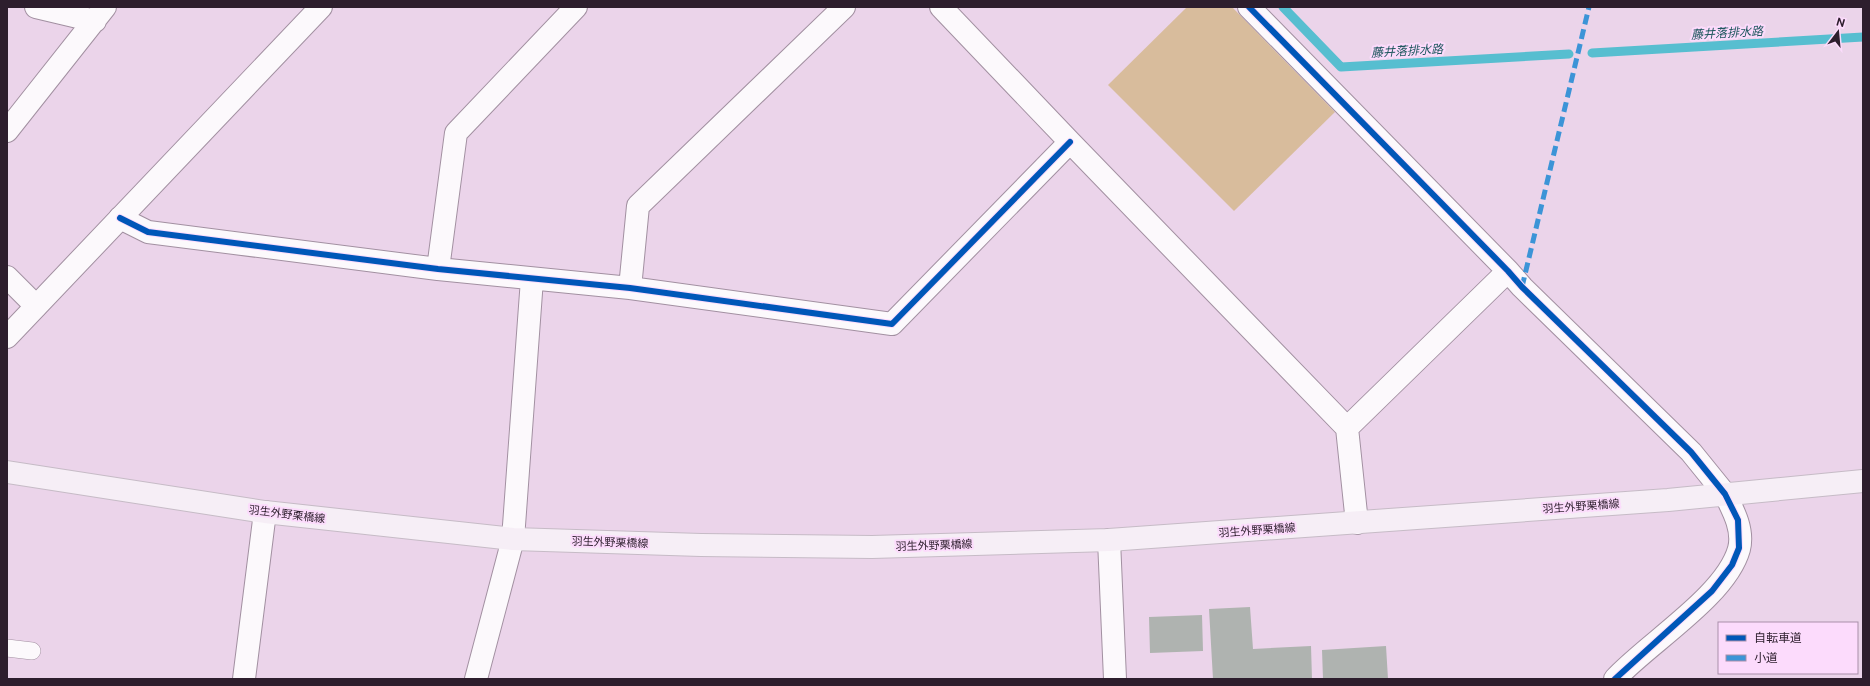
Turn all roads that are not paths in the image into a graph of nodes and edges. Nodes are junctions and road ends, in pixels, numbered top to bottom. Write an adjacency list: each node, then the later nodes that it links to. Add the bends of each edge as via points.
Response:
1 (36, 7): 7 (street)
2 (321, 7): 10 (street)
3 (576, 7): 11 (street, via 456,133)
4 (844, 7): 15 (street, via 638,206)
5 (941, 7): 9 (street)
6 (1249, 7): 12 (street)
7 (100, 14): 8 (street)
8 (7, 131)
9 (1070, 142): 15 (street, via 892,324); 18 (street)
10 (120, 218): 11 (street, via 148,232); 16 (street)
11 (438, 269): 14 (street)
12 (1508, 271): 18 (street); 21 (street, via 1522,288 1691,452)
13 (7, 277): 16 (street)
14 (532, 279): 15 (street); 24 (street)
15 (630, 288)
16 (36, 306): 17 (street)
17 (7, 337)
18 (1347, 428): 23 (street)
19 (7, 472): 22 (main road, 羽生外野栗橋線)
20 (1863, 481): 21 (main road, 羽生外野栗橋線)
21 (1725, 494): 23 (main road, 羽生外野栗橋線); 31 (street, via 1738,520 1739,548 1732,565 1712,591)
22 (265, 512): 24 (main road, 羽生外野栗橋線); 28 (street)
23 (1357, 523): 25 (main road, 羽生外野栗橋線)
24 (513, 539): 25 (main road, 羽生外野栗橋線, via 872,547); 29 (street)
25 (1109, 540): 30 (street)
26 (7, 648): 27 (lane)
27 (32, 651)
28 (244, 679)
29 (476, 679)
30 (1115, 679)
31 (1615, 679)

